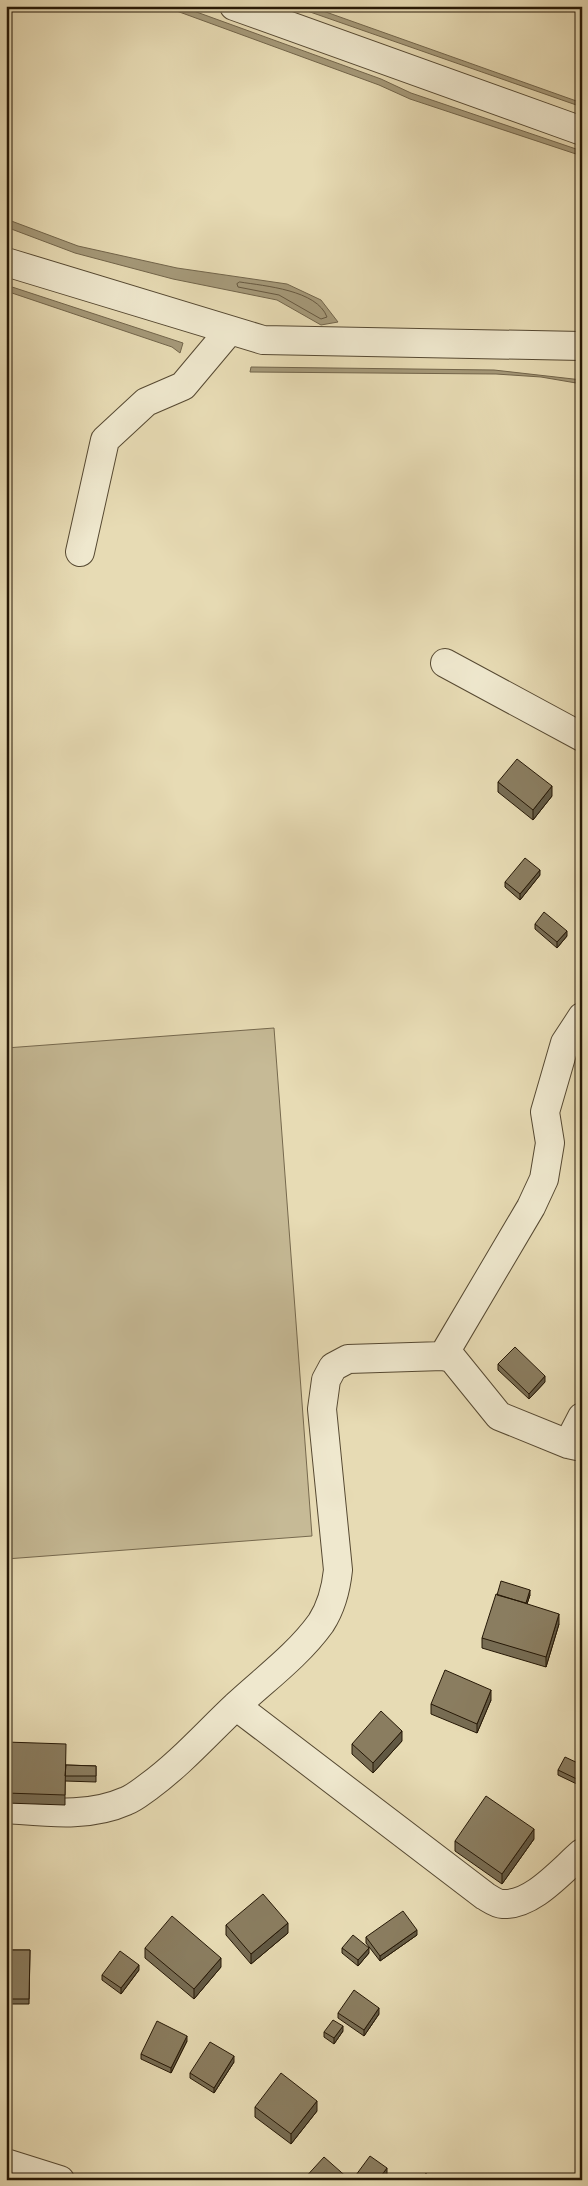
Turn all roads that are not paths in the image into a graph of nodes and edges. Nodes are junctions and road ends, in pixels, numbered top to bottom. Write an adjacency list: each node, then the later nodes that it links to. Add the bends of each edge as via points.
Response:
1 (234, 6): 2 (street)
2 (582, 131)
3 (6, 262): 4 (street)
4 (230, 330): 5 (street, via 263,340); 6 (street, via 183,386 146,402 105,440)
5 (582, 346)
6 (80, 552)
7 (446, 663): 8 (street)
8 (582, 737)
9 (582, 1017): 10 (street, via 566,1043 545,1112 550,1143 544,1179 531,1207)
10 (443, 1356): 12 (street, via 452,1358 499,1416); 13 (street, via 348,1359 333,1367 326,1380 322,1409 338,1570 336,1589 320,1623 292,1656)
11 (582, 1417): 12 (street)
12 (575, 1446)
13 (236, 1706): 14 (street, via 170,1771 128,1801 102,1810 74,1812); 15 (street, via 485,1896 500,1904 519,1902 542,1888)
14 (6, 1809)
15 (582, 1853)
16 (6, 2163): 17 (street)
17 (60, 2180)

